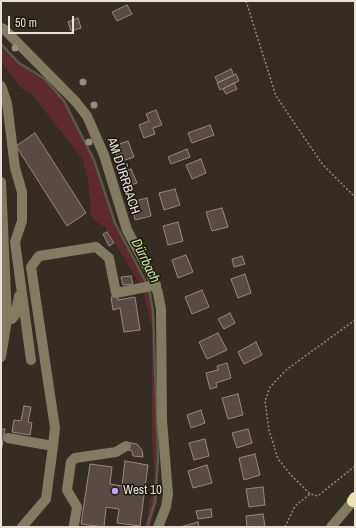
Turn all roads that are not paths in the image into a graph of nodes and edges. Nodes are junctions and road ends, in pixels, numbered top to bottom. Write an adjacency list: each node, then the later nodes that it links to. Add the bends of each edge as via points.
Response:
1 (1, 28): 5 (street, AM DÜRRBACH, via 87,116 104,155 127,230)
2 (1, 86): 6 (street, via 7,103 15,168 22,192 22,221 15,242)
3 (1, 182): 4 (street)
4 (2, 210): 7 (street)
5 (156, 285): 12 (street, via 116,293 110,258 96,247 40,256 31,267 55,428); 17 (street, AM DÜRRBACH, via 162,309 162,421 168,494)
6 (21, 290): 7 (street, via 15,315 12,319); 10 (street)
7 (7, 319): 8 (street)
8 (3, 334): 9 (street)
9 (1, 357)
10 (31, 360)
11 (8, 438): 12 (street)
12 (53, 446): 16 (street, via 46,499)
13 (126, 446): 15 (street, via 116,452 75,458 71,462 67,490 77,507)
14 (354, 500): 18 (street)
15 (74, 525)
16 (22, 527)
17 (158, 527)
18 (331, 527)

